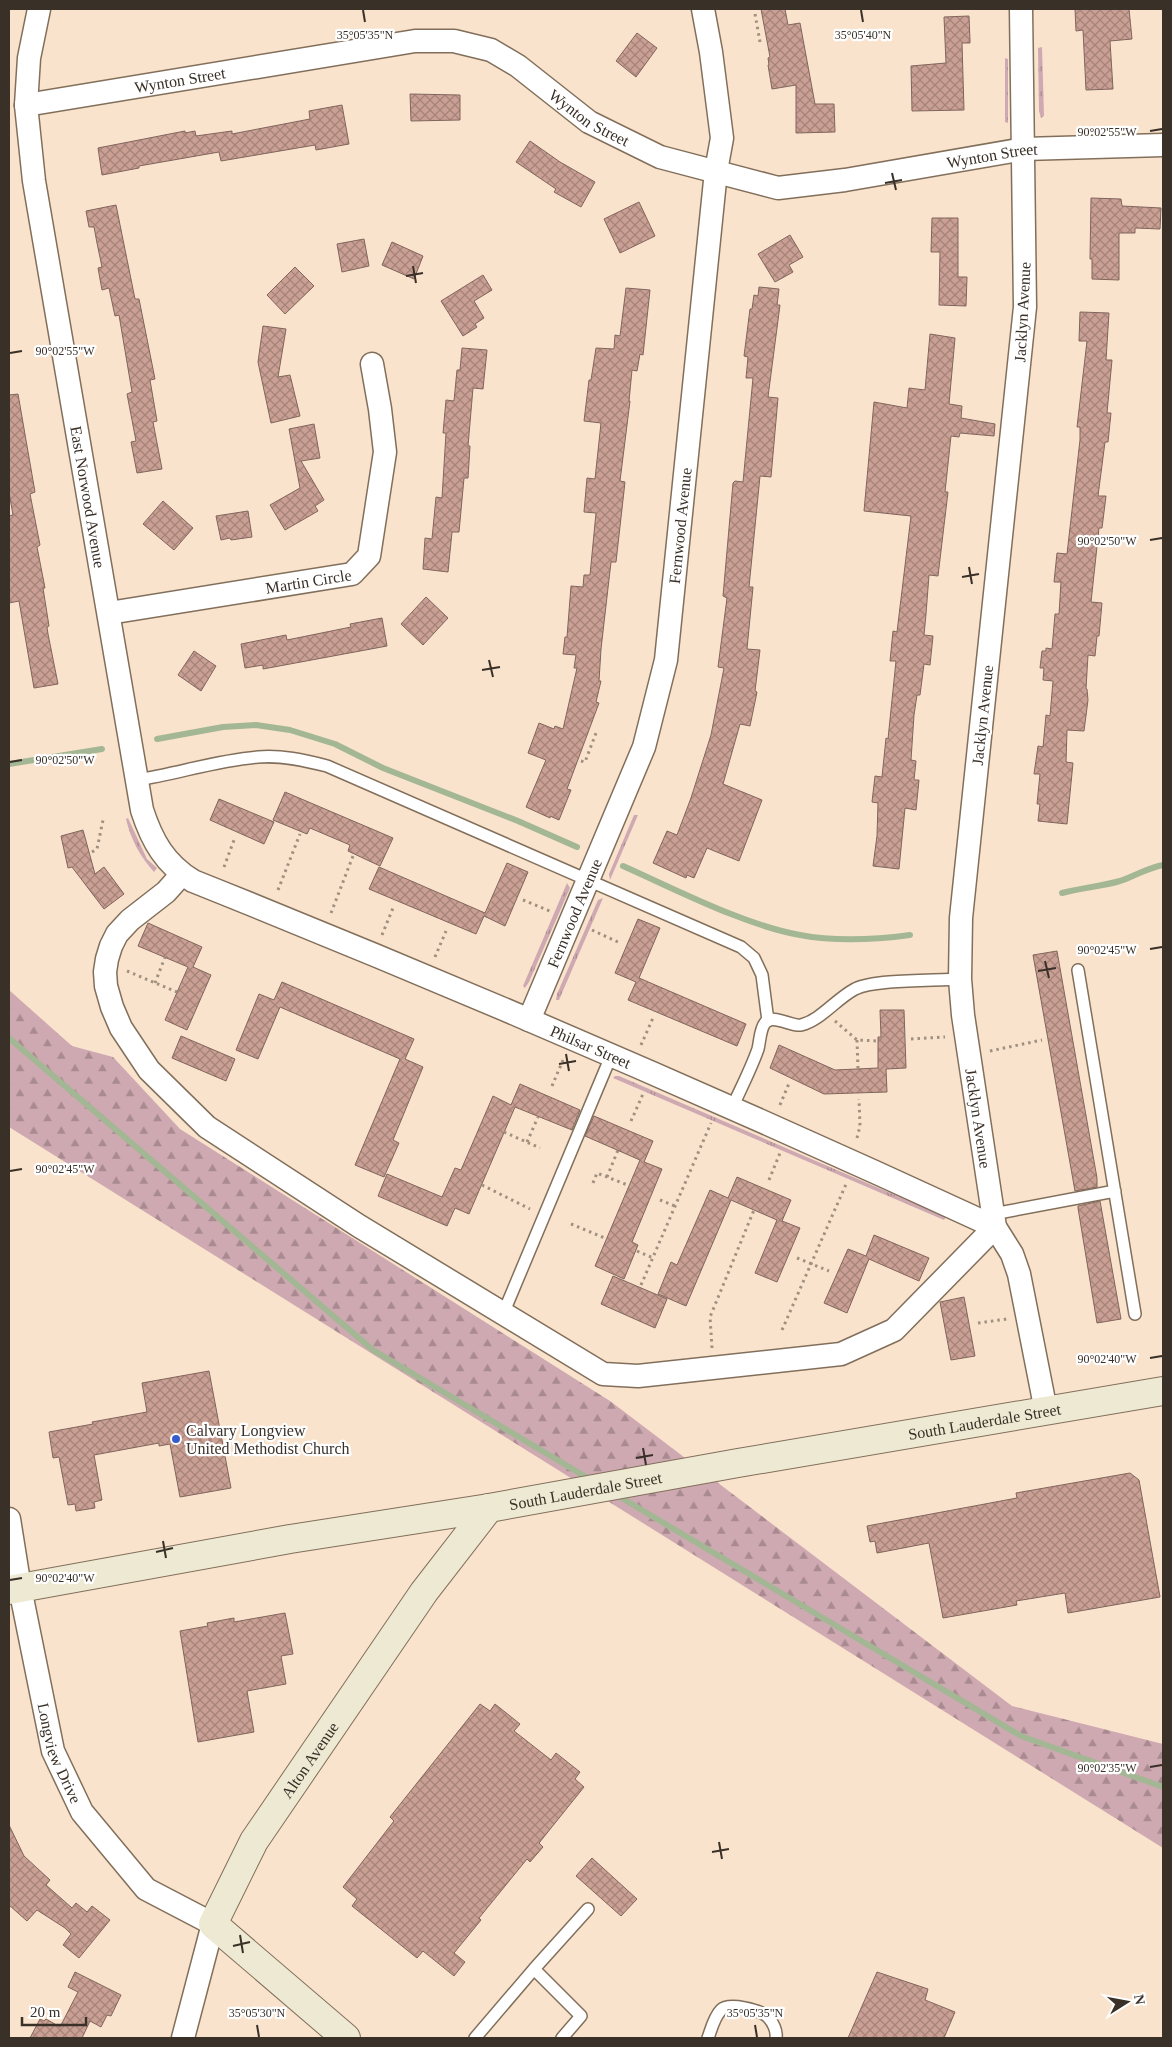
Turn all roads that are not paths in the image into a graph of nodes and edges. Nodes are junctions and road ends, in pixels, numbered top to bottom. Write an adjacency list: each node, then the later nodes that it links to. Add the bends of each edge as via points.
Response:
1 (38, 9): 4 (street, East Norwood Avenue, via 29,58)
2 (703, 9): 7 (street, Fernwood Avenue, via 722,138)
3 (1022, 9): 6 (street, Jacklyn Avenue)
4 (26, 106): 7 (street, Wynton Street, via 416,41 454,41 491,50 518,66 589,122 660,157); 9 (street, East Norwood Avenue, via 34,181)
5 (1163, 145): 6 (street, Wynton Street)
6 (1024, 149): 7 (street, Wynton Street, via 845,180 778,188); 14 (street, Jacklyn Avenue, via 1025,307 961,918)
7 (716, 171): 12 (street, Fernwood Avenue, via 666,660 644,747)
8 (372, 364): 9 (street, Martin Circle, via 385,452 369,556 352,574)
9 (109, 613): 10 (street, East Norwood Avenue)
10 (136, 780): 11 (street, East Norwood Avenue, via 152,838); 12 (lane, via 259,757 303,760 327,766)
11 (182, 874): 15 (street, Philsar Street); 21 (street, via 117,934 107,959 106,986 112,1007 121,1028 149,1070 207,1127 359,1226)
12 (588, 882): 15 (street, Fernwood Avenue); 16 (lane, via 741,947 754,958 762,975)
13 (1078, 970): 19 (lane)
14 (960, 979): 16 (lane, via 889,982 857,988 812,1021 799,1026); 20 (street, Jacklyn Avenue)
15 (529, 1020): 17 (street, Philsar Street)
16 (768, 1020): 18 (lane)
17 (611, 1056): 18 (street, Philsar Street); 21 (lane)
18 (732, 1108): 20 (street, Philsar Street)
19 (1115, 1191): 20 (lane); 22 (lane)
20 (994, 1221): 21 (street, via 894,1330 841,1354 638,1376 603,1374); 24 (street, Jacklyn Avenue, via 1019,1274)
21 (503, 1314)
22 (1135, 1314)
23 (1163, 1391): 24 (street, South Lauderdale Street)
24 (1046, 1411): 25 (street, South Lauderdale Street)
25 (489, 1508): 27 (street, South Lauderdale Street, via 290,1539); 29 (street, Alton Avenue, via 424,1592 254,1841)
26 (9, 1519): 27 (street, Longview Drive)
27 (15, 1589): 29 (street, Longview Drive, via 53,1751 82,1812 146,1889)
28 (588, 1908): 30 (lane)
29 (213, 1924): 31 (street, Alton Avenue); 32 (street)
30 (534, 1969): 33 (lane); 34 (lane, via 581,2016)
31 (183, 2038)
32 (346, 2038)
33 (475, 2038)
34 (562, 2038)
35 (708, 2038): 36 (lane, via 720,2010 732,2006 762,2013 774,2028)
36 (776, 2038)

